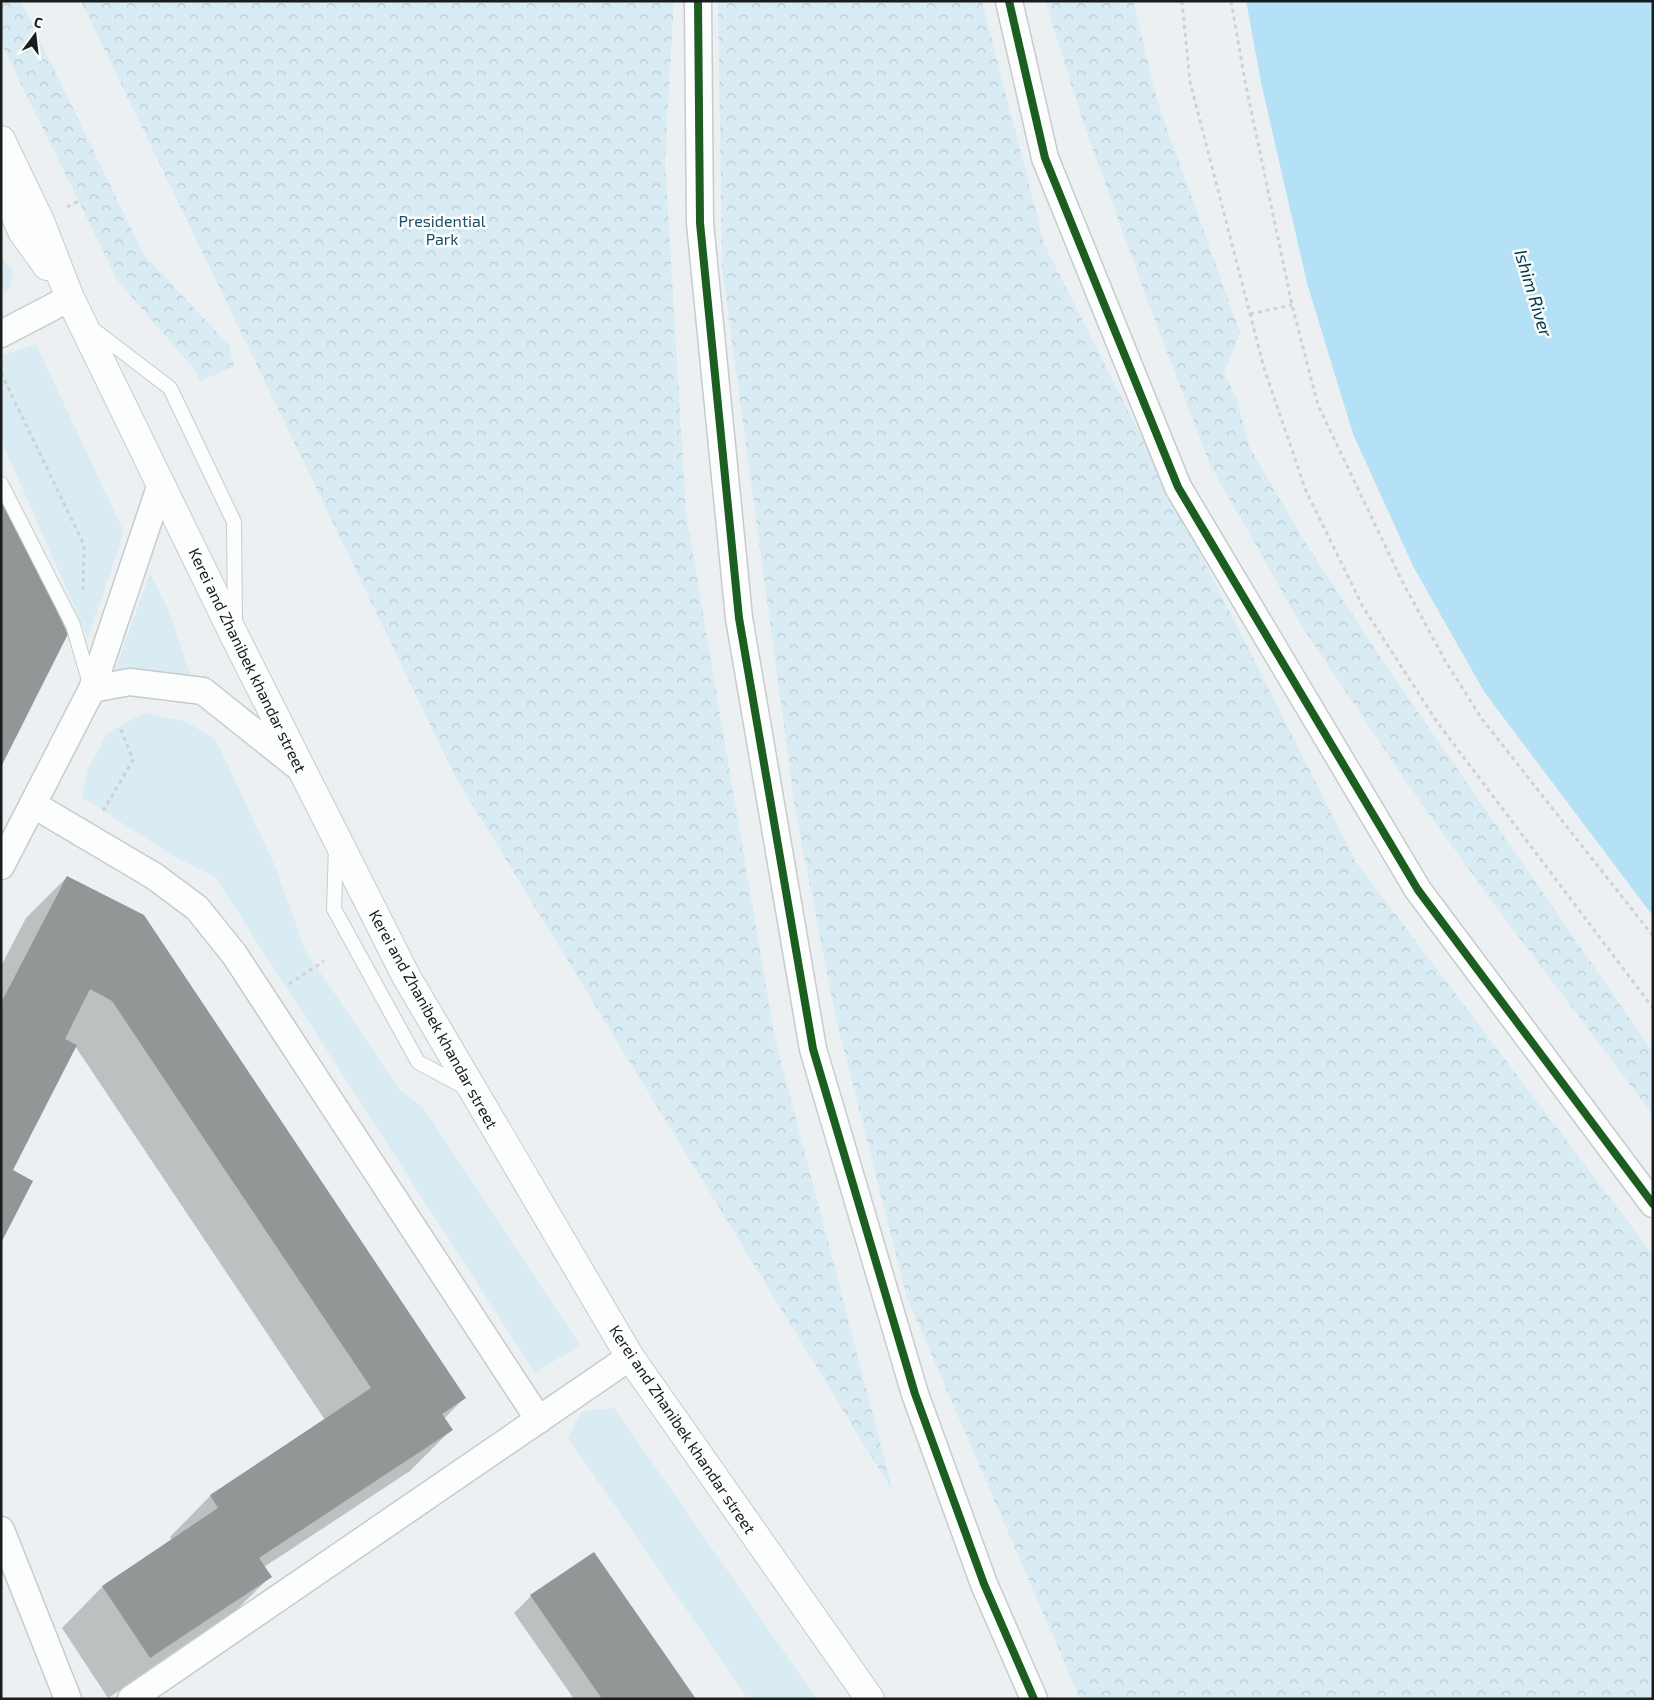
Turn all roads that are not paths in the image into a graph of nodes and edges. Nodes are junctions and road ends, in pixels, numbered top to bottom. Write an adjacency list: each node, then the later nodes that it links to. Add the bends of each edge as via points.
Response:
1 (698, 1): 21 (street, via 700,223 739,618 812,1049 915,1394 984,1584)
2 (1009, 1): 14 (street, via 1045,158 1178,487 1418,890)
3 (1, 140): 5 (main road, Kerei and Zhanibek khandar street, via 40,221)
4 (1, 182): 5 (main road, Kerei and Zhanibek khandar street, via 22,231)
5 (76, 309): 6 (street); 8 (main road, Kerei and Zhanibek khandar street); 9 (lane, via 170,388 234,522)
6 (1, 334)
7 (1, 484): 10 (lane, via 73,625)
8 (161, 484): 9 (main road, Kerei and Zhanibek khandar street); 10 (street)
9 (235, 637): 11 (main road, Kerei and Zhanibek khandar street)
10 (92, 689): 11 (street, via 130,682 203,691); 12 (street)
11 (302, 770): 15 (main road, Kerei and Zhanibek khandar street, via 406,976)
12 (34, 805): 13 (street); 16 (street, via 154,876 197,908 234,954)
13 (1, 866)
14 (1653, 1204)
15 (630, 1357): 16 (street); 20 (main road, Kerei and Zhanibek khandar street)
16 (539, 1420): 19 (street)
17 (1, 1530): 18 (street)
18 (68, 1699)
19 (131, 1699)
20 (870, 1699)
21 (1034, 1699)

